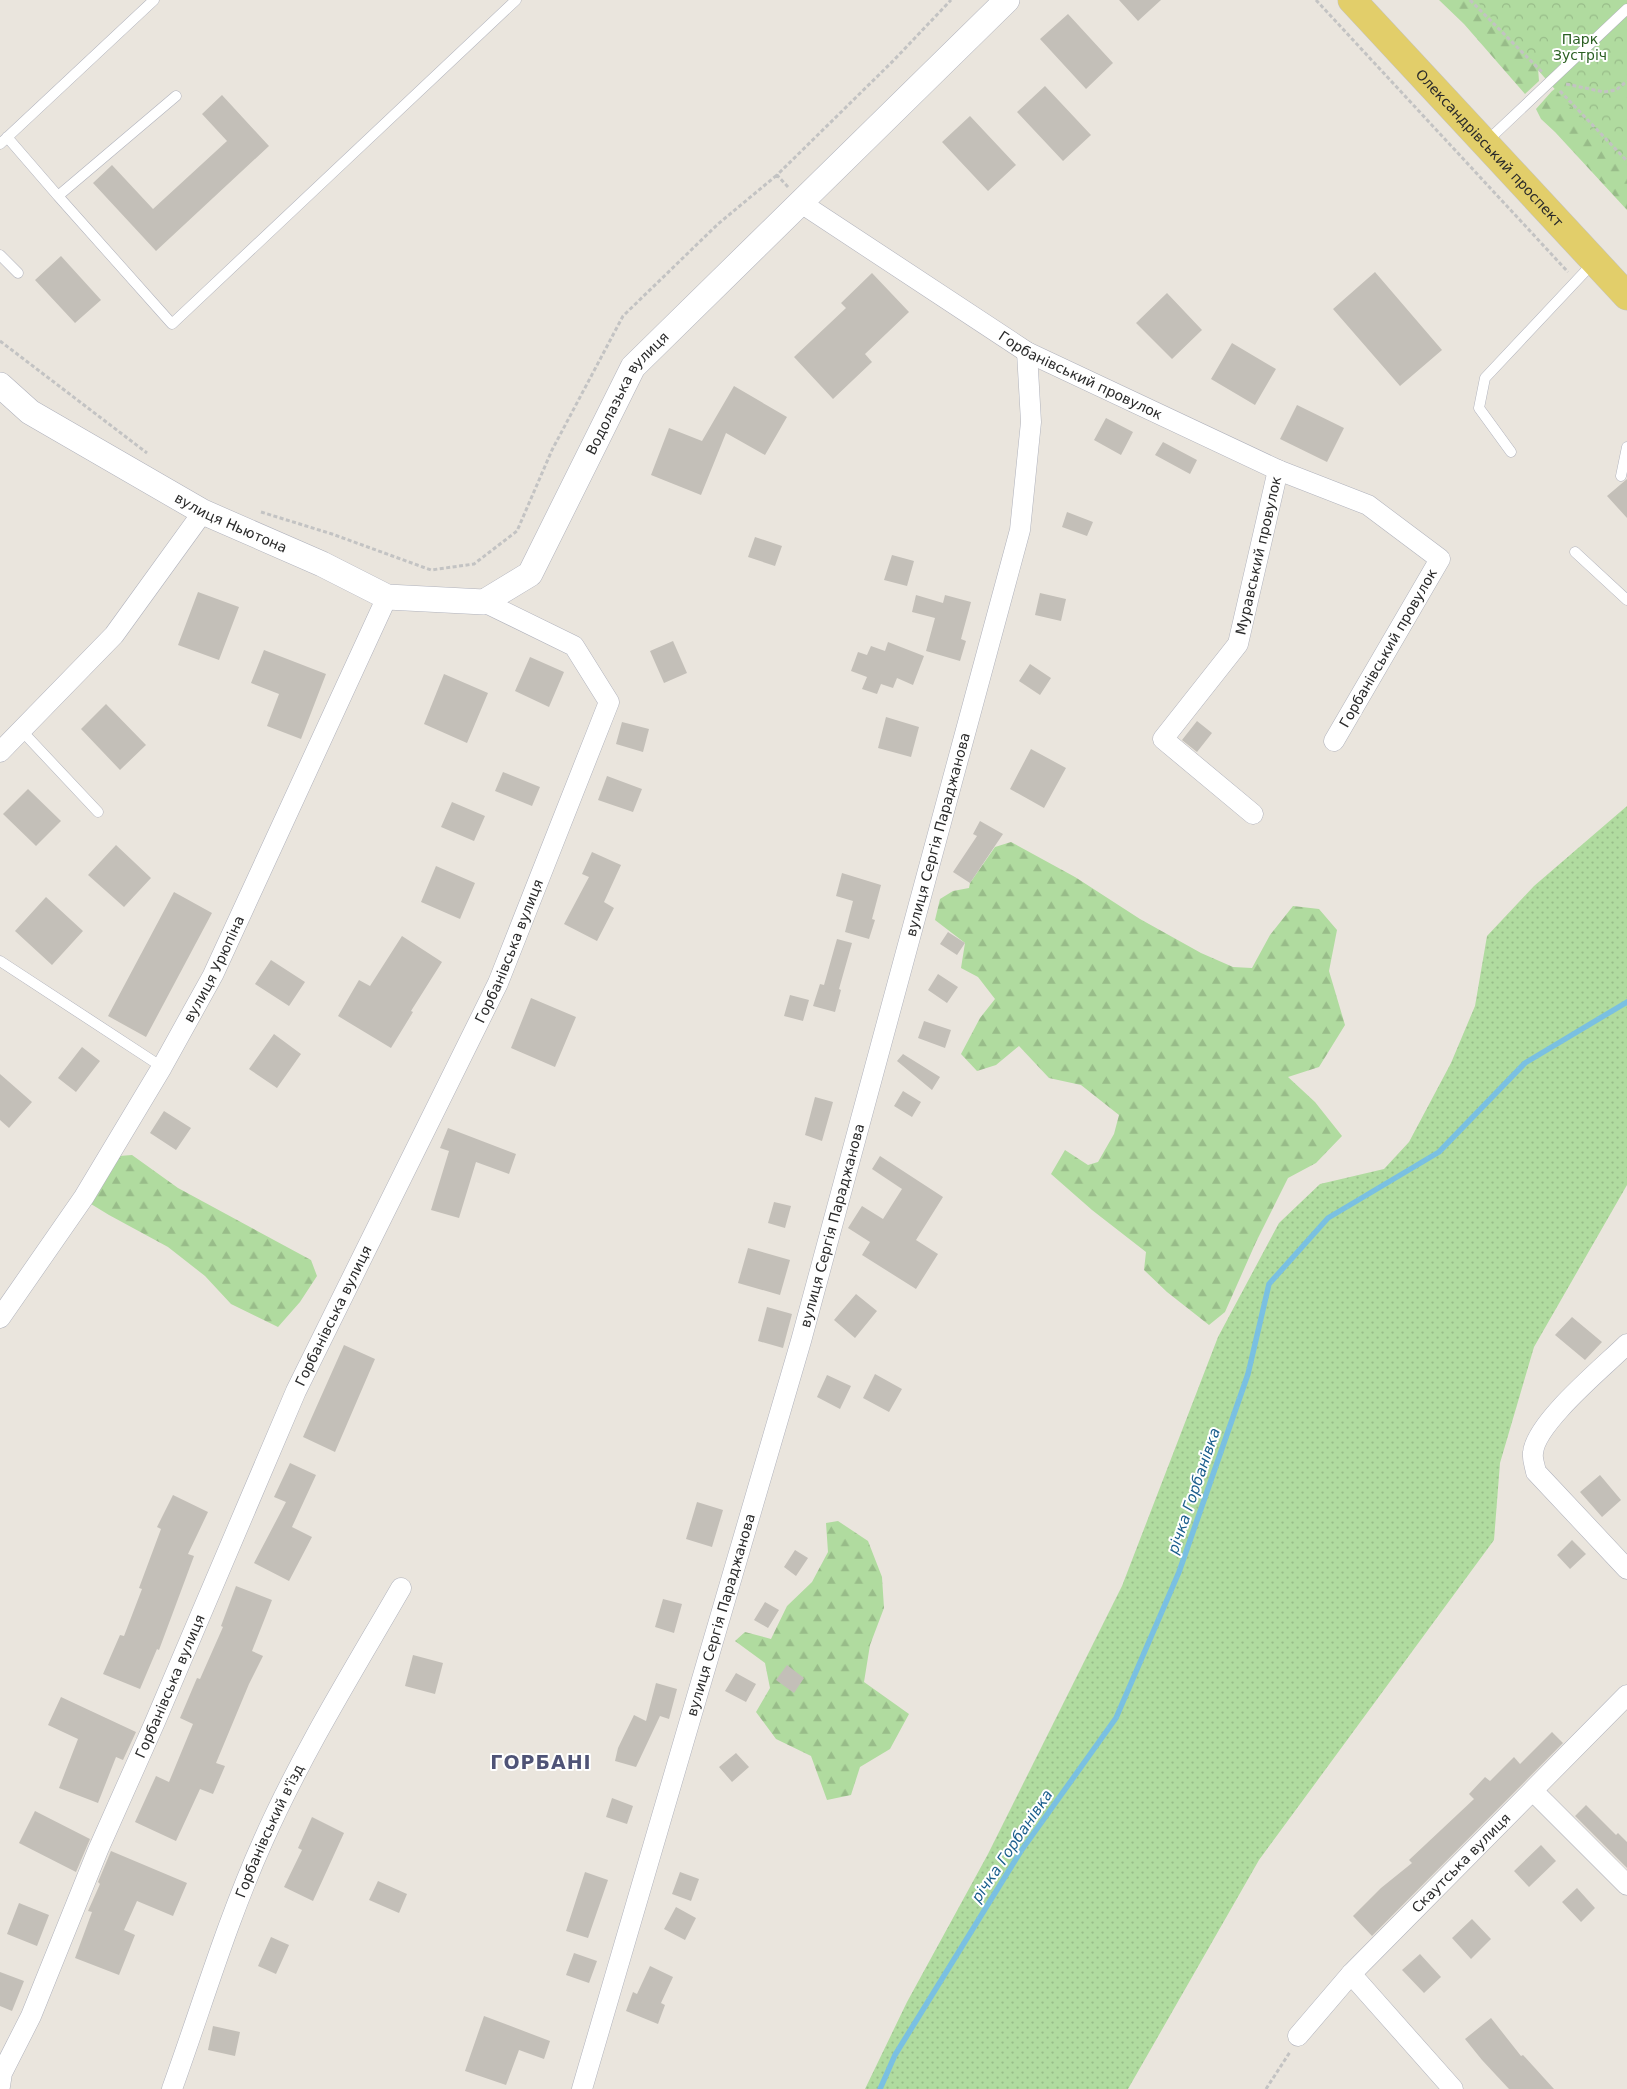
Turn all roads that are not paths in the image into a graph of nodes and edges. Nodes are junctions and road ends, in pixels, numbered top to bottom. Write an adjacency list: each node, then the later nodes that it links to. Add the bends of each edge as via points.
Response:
1 (154, 0): 7 (lane)
2 (516, 0): 9 (lane, via 172,324)
3 (1006, 0): 10 (street)
4 (1352, 0): 8 (main road, Олександрівський проспект)
5 (1627, 9): 8 (lane)
6 (176, 96): 9 (lane)
7 (4, 141): 9 (lane)
8 (1486, 142): 12 (main road, Олександрівський проспект)
9 (58, 196)
10 (801, 203): 15 (street, Горбанівський провулок); 25 (street, Водолазька вулиця, via 633,368 530,574)
11 (0, 255): 13 (lane)
12 (1595, 260): 14 (main road, Олександрівський проспект); 18 (lane, via 1485,378 1479,408)
13 (18, 273)
14 (1627, 296)
15 (1027, 352): 19 (street, Горбанівський провулок); 44 (street, вулиця Сергія Параджанова, via 1031,422 1020,530 801,1341)
16 (0, 385): 21 (street, вулиця Ньютона, via 30,412)
17 (1627, 447): 20 (lane)
18 (1511, 452)
19 (1278, 470): 27 (street, Горбанівський провулок, via 1368,505 1440,559); 30 (street, Муравський провулок, via 1238,644 1163,739)
20 (1621, 476)
21 (203, 512): 23 (street, вулиця Ньютона, via 322,564); 26 (street, via 114,635)
22 (1575, 552): 24 (lane)
23 (387, 597): 25 (street, вулиця Ньютона); 32 (street, вулиця Урюпіна, via 213,975)
24 (1627, 600)
25 (484, 602): 42 (street, Горбанівська вулиця, via 574,646 609,702 498,983 296,1391 98,1850 31,2016 2,2073)
26 (21, 730): 28 (street); 29 (lane)
27 (1334, 741)
28 (0, 752)
29 (98, 812)
30 (1253, 814)
31 (0, 961): 32 (lane)
32 (162, 1067): 33 (street, вулиця Урюпіна, via 84,1197)
33 (0, 1318)
34 (1627, 1344): 35 (street, via 1550,1420 1538,1437 1533,1453 1536,1472)
35 (1627, 1569)
36 (401, 1588): 43 (street, Горбанівський в'їзд, via 314,1740 264,1840 223,1939)
37 (1627, 1695): 38 (street, Скаутська вулиця)
38 (1533, 1791): 39 (street); 40 (street, Скаутська вулиця)
39 (1627, 1885)
40 (1351, 1974): 41 (street, Скаутська вулиця); 45 (street)
41 (1298, 2036)
42 (0, 2086)
43 (172, 2089)
44 (582, 2089)
45 (1453, 2089)

